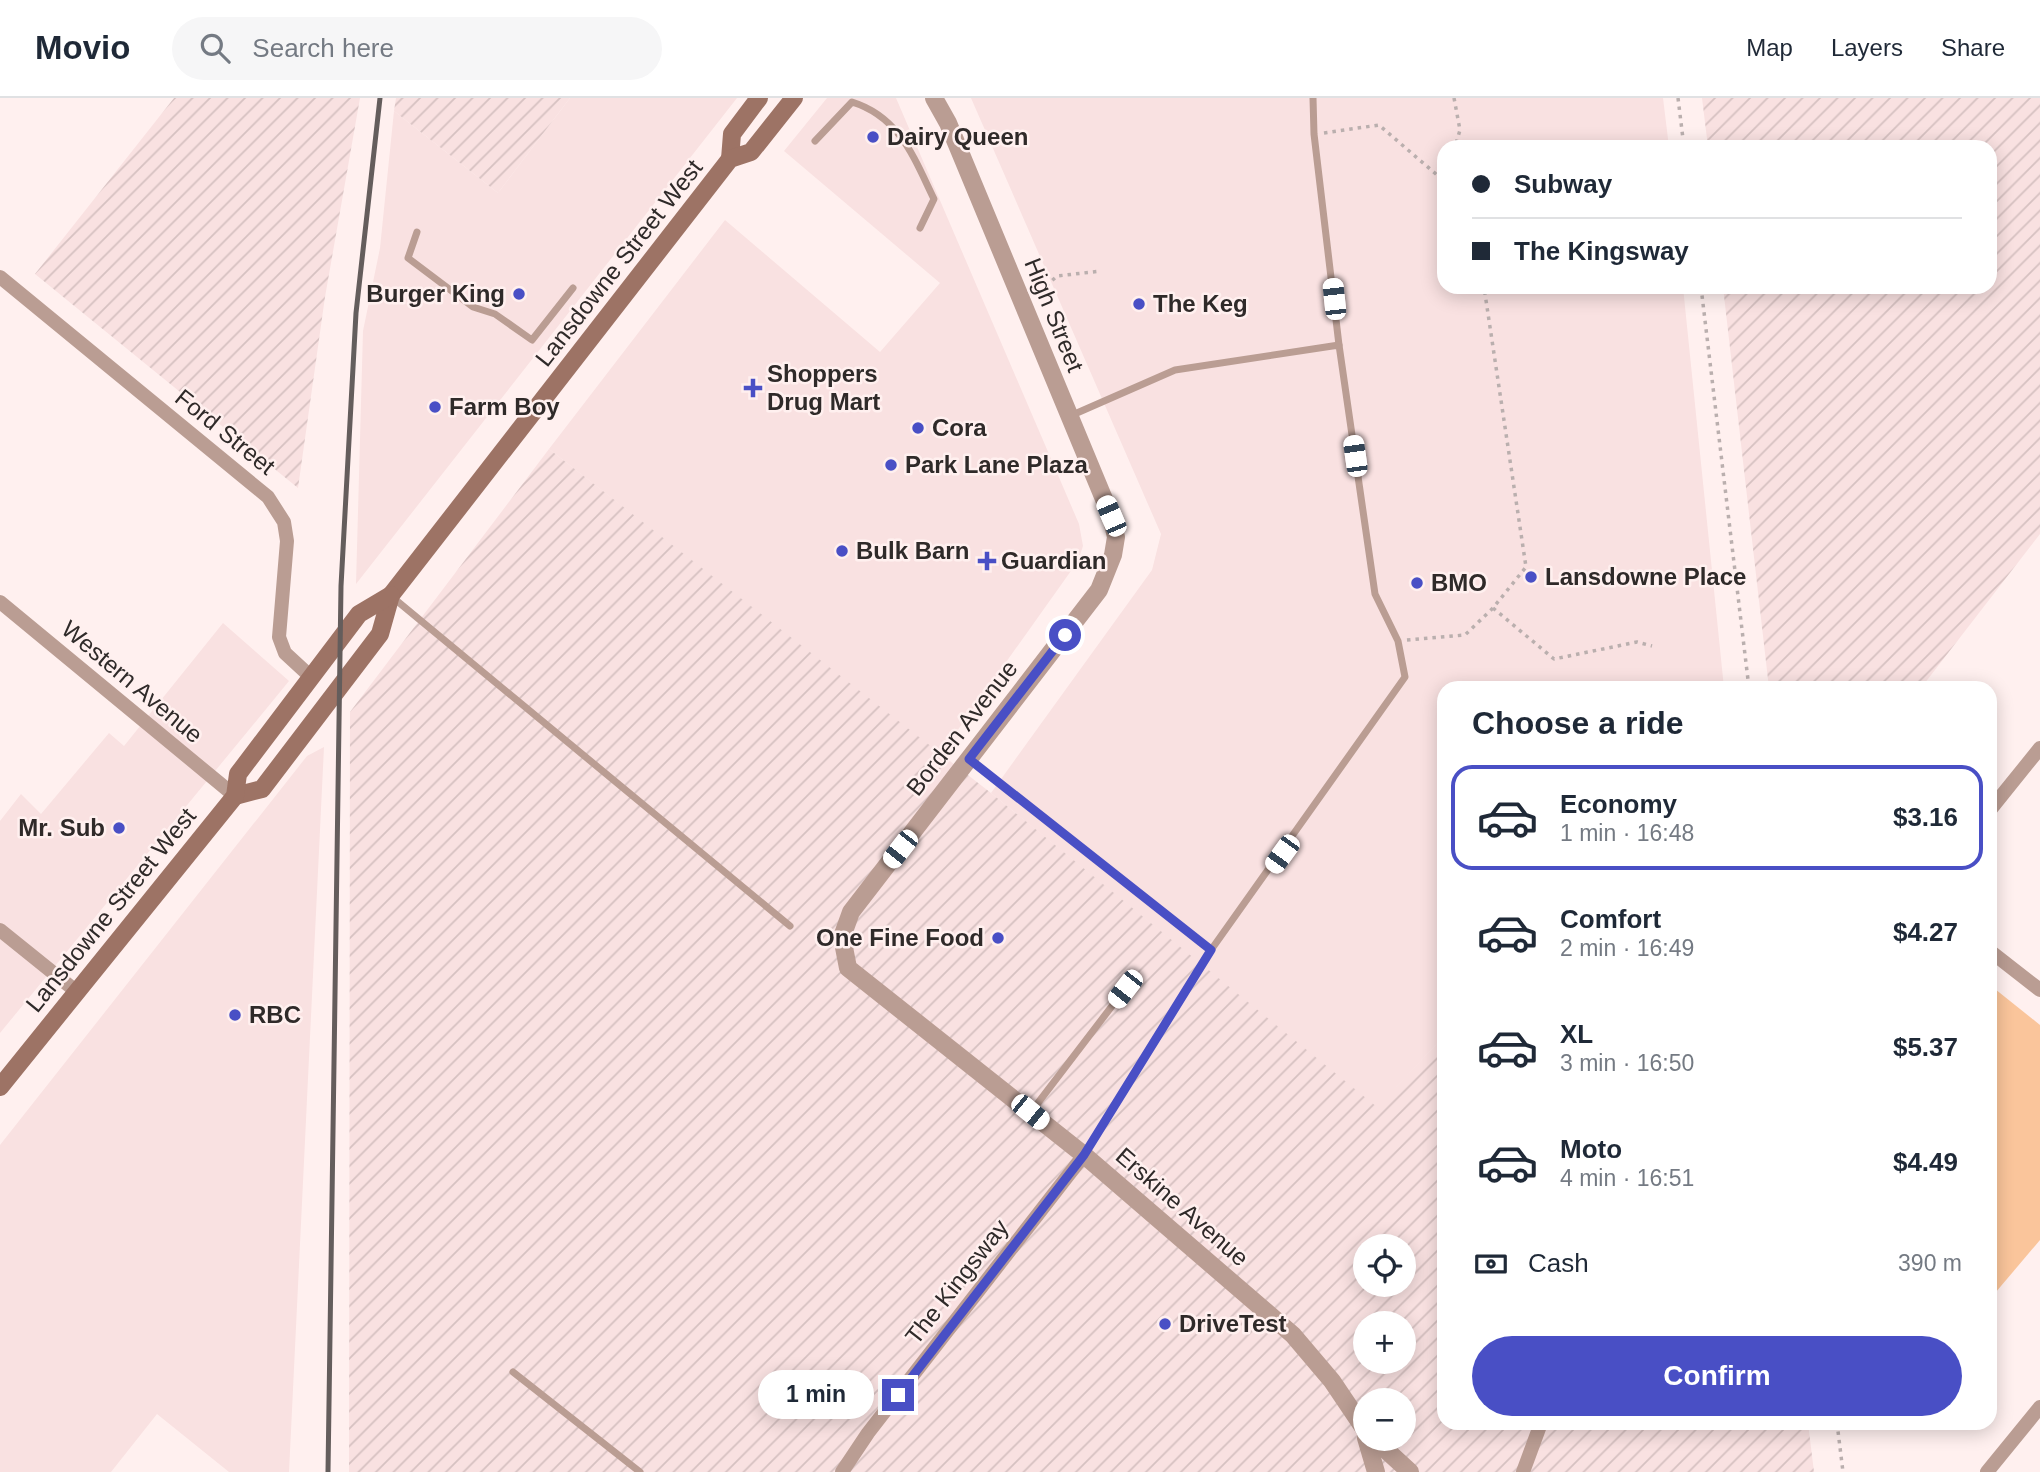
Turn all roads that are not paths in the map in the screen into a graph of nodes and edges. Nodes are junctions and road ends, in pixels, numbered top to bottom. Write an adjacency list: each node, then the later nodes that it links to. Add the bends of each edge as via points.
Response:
1 (759, 98): 6 (main road, Lansdowne Street West, via 732,134)
2 (794, 98): 6 (main road, Lansdowne Street West, via 751,152)
3 (934, 98): 12 (street, High Street)
4 (1313, 98): 11 (lane)
5 (815, 141): 7 (lane, via 852,102 867,107 903,136 934,199)
6 (730, 159): 14 (main road, Lansdowne Street West)
7 (920, 228)
8 (417, 232): 10 (lane, via 408,258 473,307 495,314 532,340)
9 (0, 276): 16 (street, Ford Street, via 268,497 284,522 287,541 279,637 285,653)
10 (573, 288)
11 (1339, 345): 12 (lane, via 1175,370); 23 (lane, via 1374,594 1398,641 1405,677)
12 (1070, 416): 13 (street, High Street, via 1111,516 1116,537)
13 (1113, 555): 18 (street, Borden Avenue, via 1099,590)
14 (391, 596): 16 (main road, Lansdowne Street West, via 359,614); 19 (main road, Lansdowne Street West, via 380,634 262,789); 21 (lane)
15 (0, 602): 19 (street, Western Avenue)
16 (311, 677): 19 (main road, Lansdowne Street West, via 238,774)
17 (2040, 748): 20 (street)
18 (969, 759): 23 (lane); 25 (street, Borden Avenue, via 851,912 842,937)
19 (235, 796): 28 (main road, Lansdowne Street West)
20 (1997, 801)
21 (790, 926)
22 (0, 930): 28 (street)
23 (1211, 950): 31 (lane)
24 (1997, 956): 27 (street)
25 (848, 968): 30 (street, Erskine Avenue)
26 (1125, 989): 30 (lane)
27 (2040, 990)
28 (77, 992): 29 (main road, Lansdowne Street West)
29 (0, 1087)
30 (1030, 1112): 31 (street, Erskine Avenue)
31 (1084, 1155): 34 (street, Erskine Avenue, via 1293,1335); 39 (street, The Kingsway)
32 (513, 1373): 38 (lane)
33 (2040, 1407): 43 (street)
34 (1353, 1414)
35 (1538, 1430): 42 (street)
36 (1370, 1451): 40 (street)
37 (1386, 1451): 41 (street)
38 (640, 1472)
39 (842, 1472)
40 (1376, 1472)
41 (1410, 1472)
42 (1523, 1472)
43 (1987, 1472)

